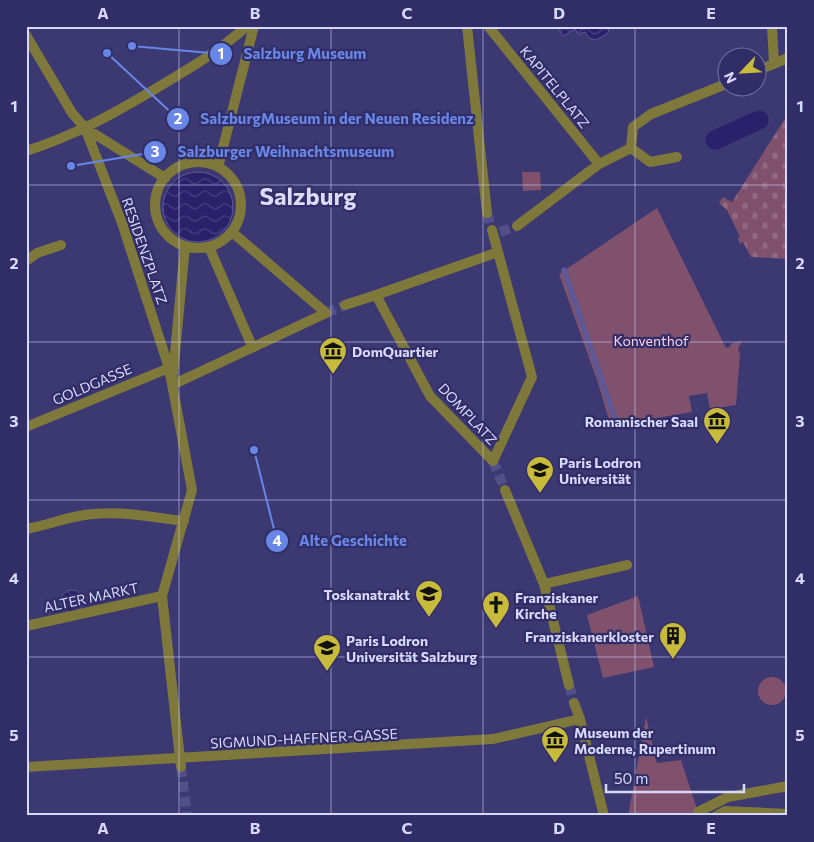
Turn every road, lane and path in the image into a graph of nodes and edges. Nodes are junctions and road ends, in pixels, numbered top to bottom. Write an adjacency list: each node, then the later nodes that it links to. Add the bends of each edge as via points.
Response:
1 (247, 26): 11 (street, via 220,50)
2 (254, 26): 16 (street)
3 (467, 26): 18 (street)
4 (488, 26): 15 (street, KAPITELPLATZ)
5 (772, 26): 8 (street)
6 (26, 36): 11 (street, RESIDENZPLATZ, via 72,113)
7 (788, 58): 8 (street)
8 (774, 64): 9 (street)
9 (766, 67)
10 (716, 88): 12 (street, via 651,114 632,127)
11 (85, 128): 13 (street); 17 (street, RESIDENZPLATZ); 30 (street, RESIDENZPLATZ, via 122,222)
12 (631, 148): 14 (street, via 650,162); 15 (street)
13 (26, 151)
14 (677, 157)
15 (599, 164): 19 (street)
16 (218, 167): 17 (street, via 192,162); 20 (street, via 237,186 241,199 241,213)
17 (165, 178): 23 (street, RESIDENZPLATZ, via 156,199 156,211 165,233)
18 (487, 213)
19 (517, 226)
20 (232, 232): 24 (street, via 220,243); 29 (street, via 326,313)
21 (495, 232): 25 (street, DOMPLATZ)
22 (61, 245): 26 (street, via 37,253)
23 (185, 246): 24 (street); 31 (street, RESIDENZPLATZ)
24 (209, 247): 29 (street)
25 (498, 252): 27 (street); 27 (street, DOMPLATZ, via 532,377 493,461 430,396)
26 (26, 261)
27 (376, 295): 28 (street)
28 (344, 305)
29 (252, 346): 31 (street)
30 (169, 368): 31 (street, RESIDENZPLATZ); 32 (street, GOLDGASSE)
31 (172, 385): 34 (street, RESIDENZPLATZ, via 192,490)
32 (26, 427)
33 (505, 490): 37 (street)
34 (184, 521): 35 (street, via 107,513 78,516); 38 (street)
35 (26, 529)
36 (627, 565): 37 (street)
37 (544, 584): 40 (street)
38 (162, 596): 39 (street, ALTER MARKT); 43 (street)
39 (26, 626)
40 (569, 685)
41 (574, 703): 42 (street)
42 (580, 719): 43 (street, SIGMUND-HAFFNER-GASSE, via 493,739); 47 (street)
43 (180, 762): 44 (street, SIGMUND-HAFFNER-GASSE)
44 (26, 767)
45 (788, 786): 48 (street, via 728,797 698,812)
46 (788, 814): 49 (street, via 725,811)
47 (604, 816)
48 (701, 816)
49 (716, 816)

